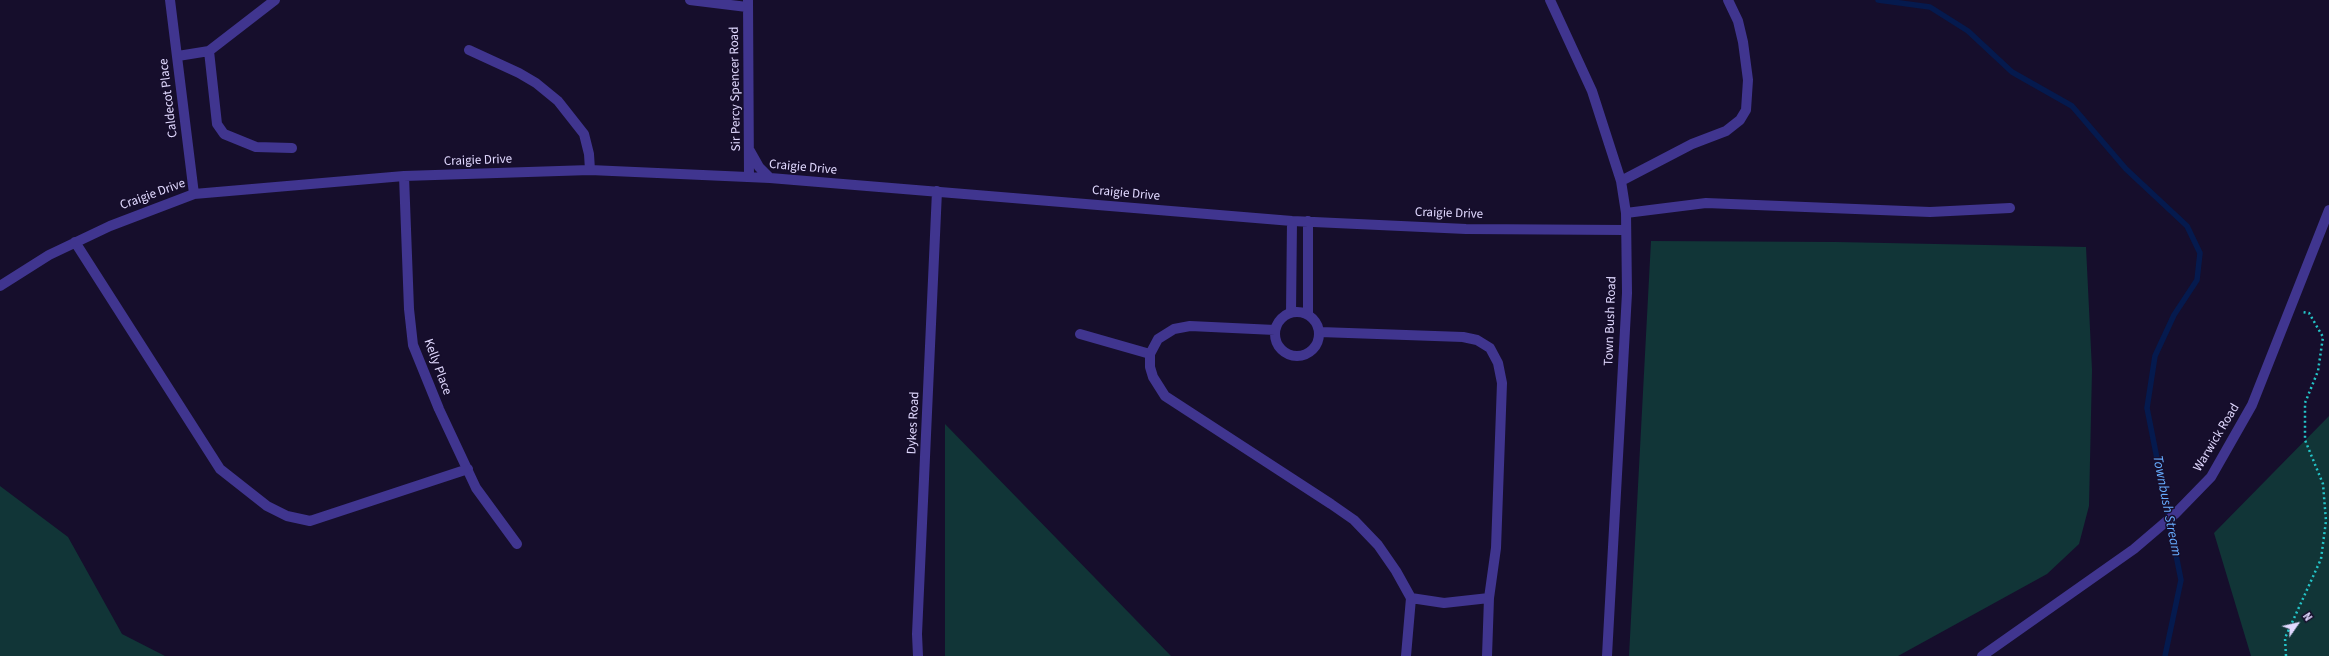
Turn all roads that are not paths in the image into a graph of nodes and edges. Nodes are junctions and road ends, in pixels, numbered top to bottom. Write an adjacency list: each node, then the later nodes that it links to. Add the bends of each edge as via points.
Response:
1 (170, 0): 9 (street, Caldecot Place)
2 (275, 0): 8 (street)
3 (690, 0): 6 (street)
4 (1550, 0): 16 (street, Town Bush Road, via 1592,92)
5 (1728, 0): 16 (street, via 1738,21 1743,42 1748,80 1746,110 1726,131 1692,144)
6 (748, 3): 11 (street, Sir Percy Spencer Road)
7 (469, 50): 12 (street, via 519,72 558,101 584,134 590,154)
8 (209, 51): 9 (street); 10 (street, via 218,128 224,134 256,147)
9 (178, 56): 18 (street, Caldecot Place)
10 (292, 148)
11 (750, 151): 14 (street, Sir Percy Spencer Road); 15 (street, via 759,167)
12 (590, 170): 13 (street, Craigie Drive); 14 (street, Craigie Drive)
13 (404, 176): 18 (street, Craigie Drive); 33 (street, Kelly Place, via 409,309 413,345 439,409)
14 (749, 177): 15 (street, Craigie Drive)
15 (770, 178): 17 (street, Craigie Drive)
16 (1621, 181): 21 (street, Town Bush Road)
17 (937, 191): 22 (street, Craigie Drive); 37 (street, Dykes Road)
18 (194, 194): 25 (street, Craigie Drive)
19 (2010, 208): 21 (street, via 1930,212 1706,202)
20 (2329, 210): 41 (street, Warwick Road, via 2252,404 2211,477 2175,514 2134,549)
21 (1626, 213): 24 (street, Town Bush Road)
22 (1292, 221): 23 (street, Craigie Drive); 27 (street)
23 (1308, 221): 24 (street, Craigie Drive, via 1466,229); 28 (street)
24 (1625, 230): 40 (street, Town Bush Road, via 1627,293)
25 (75, 242): 26 (street, Craigie Drive); 33 (street, via 220,469 267,506 287,516 310,521)
26 (0, 286)
27 (1291, 313): 28 (street); 29 (street, via 1284,317)
28 (1308, 315): 30 (street, via 1315,321)
29 (1275, 330): 30 (street, via 1282,350 1296,356 1303,356 1314,349); 32 (street, via 1190,326 1174,329 1158,339)
30 (1320, 332): 36 (street, via 1463,337 1477,340 1490,348 1498,363 1502,383 1496,548)
31 (1080, 334): 32 (street)
32 (1150, 354): 35 (street, via 1153,377 1165,396 1354,520 1378,545 1396,570)
33 (468, 469): 34 (street, Kelly Place, via 476,488)
34 (517, 544)
35 (1411, 598): 36 (street, via 1444,603); 38 (street)
36 (1489, 598): 39 (street)
37 (918, 656)
38 (1406, 656)
39 (1487, 656)
40 (1607, 656)
41 (1982, 656)

